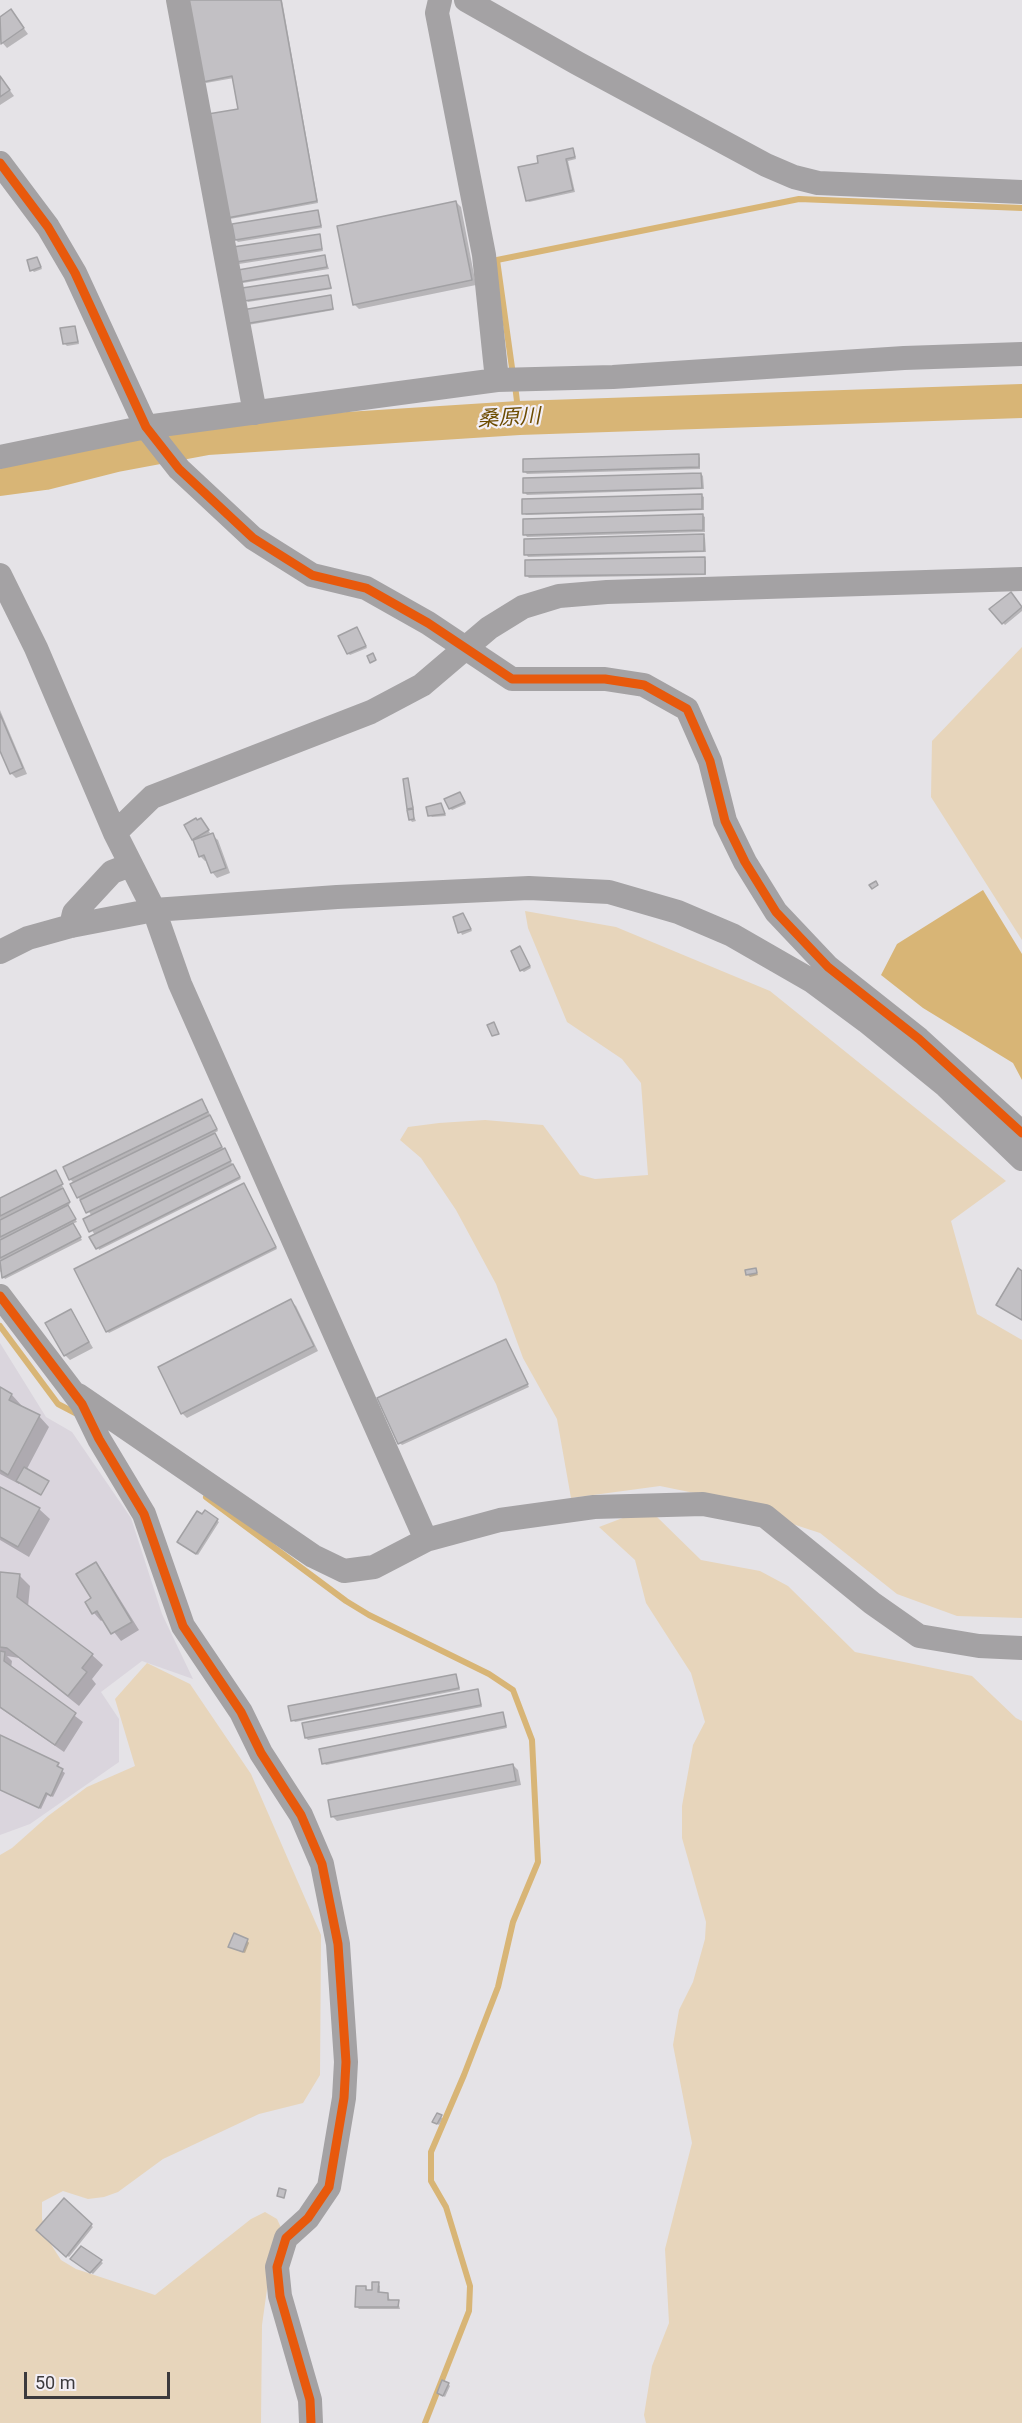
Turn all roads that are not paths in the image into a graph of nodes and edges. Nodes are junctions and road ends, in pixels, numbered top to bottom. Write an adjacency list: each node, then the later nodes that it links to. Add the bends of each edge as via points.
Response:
1 (178, 0): 8 (street)
2 (440, 0): 7 (street, via 437,13 484,255)
3 (466, 0): 5 (street, via 794,177 818,183)
4 (0, 163): 9 (street, via 48,227 75,273)
5 (1022, 192)
6 (1022, 354): 7 (street)
7 (497, 381): 8 (street)
8 (255, 412): 9 (street)
9 (146, 427): 10 (street); 13 (street, via 179,469 253,538 312,575 366,588)
10 (0, 457)
11 (0, 575): 14 (street, via 36,648)
12 (1022, 579): 13 (street, via 560,596 523,607 489,628)
13 (466, 650): 14 (street, via 422,685 371,712 152,797); 19 (street, via 512,679 605,679 644,685 687,709 710,762 726,821 745,862 776,912 828,967 919,1039)
14 (115, 833): 15 (street)
15 (130, 865): 16 (street); 17 (street, via 111,872 74,913)
16 (154, 910): 17 (street); 20 (street, via 529,888 609,892 678,912 732,935 812,981 945,1086); 23 (street, via 180,984)
17 (71, 926): 18 (street, via 28,938)
18 (0, 952)
19 (1022, 1133)
20 (1022, 1159)
21 (0, 1296): 22 (street)
22 (77, 1398): 23 (street, via 313,1556 344,1571 374,1566); 25 (street, via 144,1514 183,1626 241,1712 261,1753 301,1815 322,1864 338,1944 344,2098 329,2187 308,2218 286,2238 277,2267 280,2296 310,2400)
23 (426, 1540): 24 (street, via 500,1520 594,1507 703,1504 765,1516 919,1636)
24 (1022, 1648)
25 (311, 2423)

